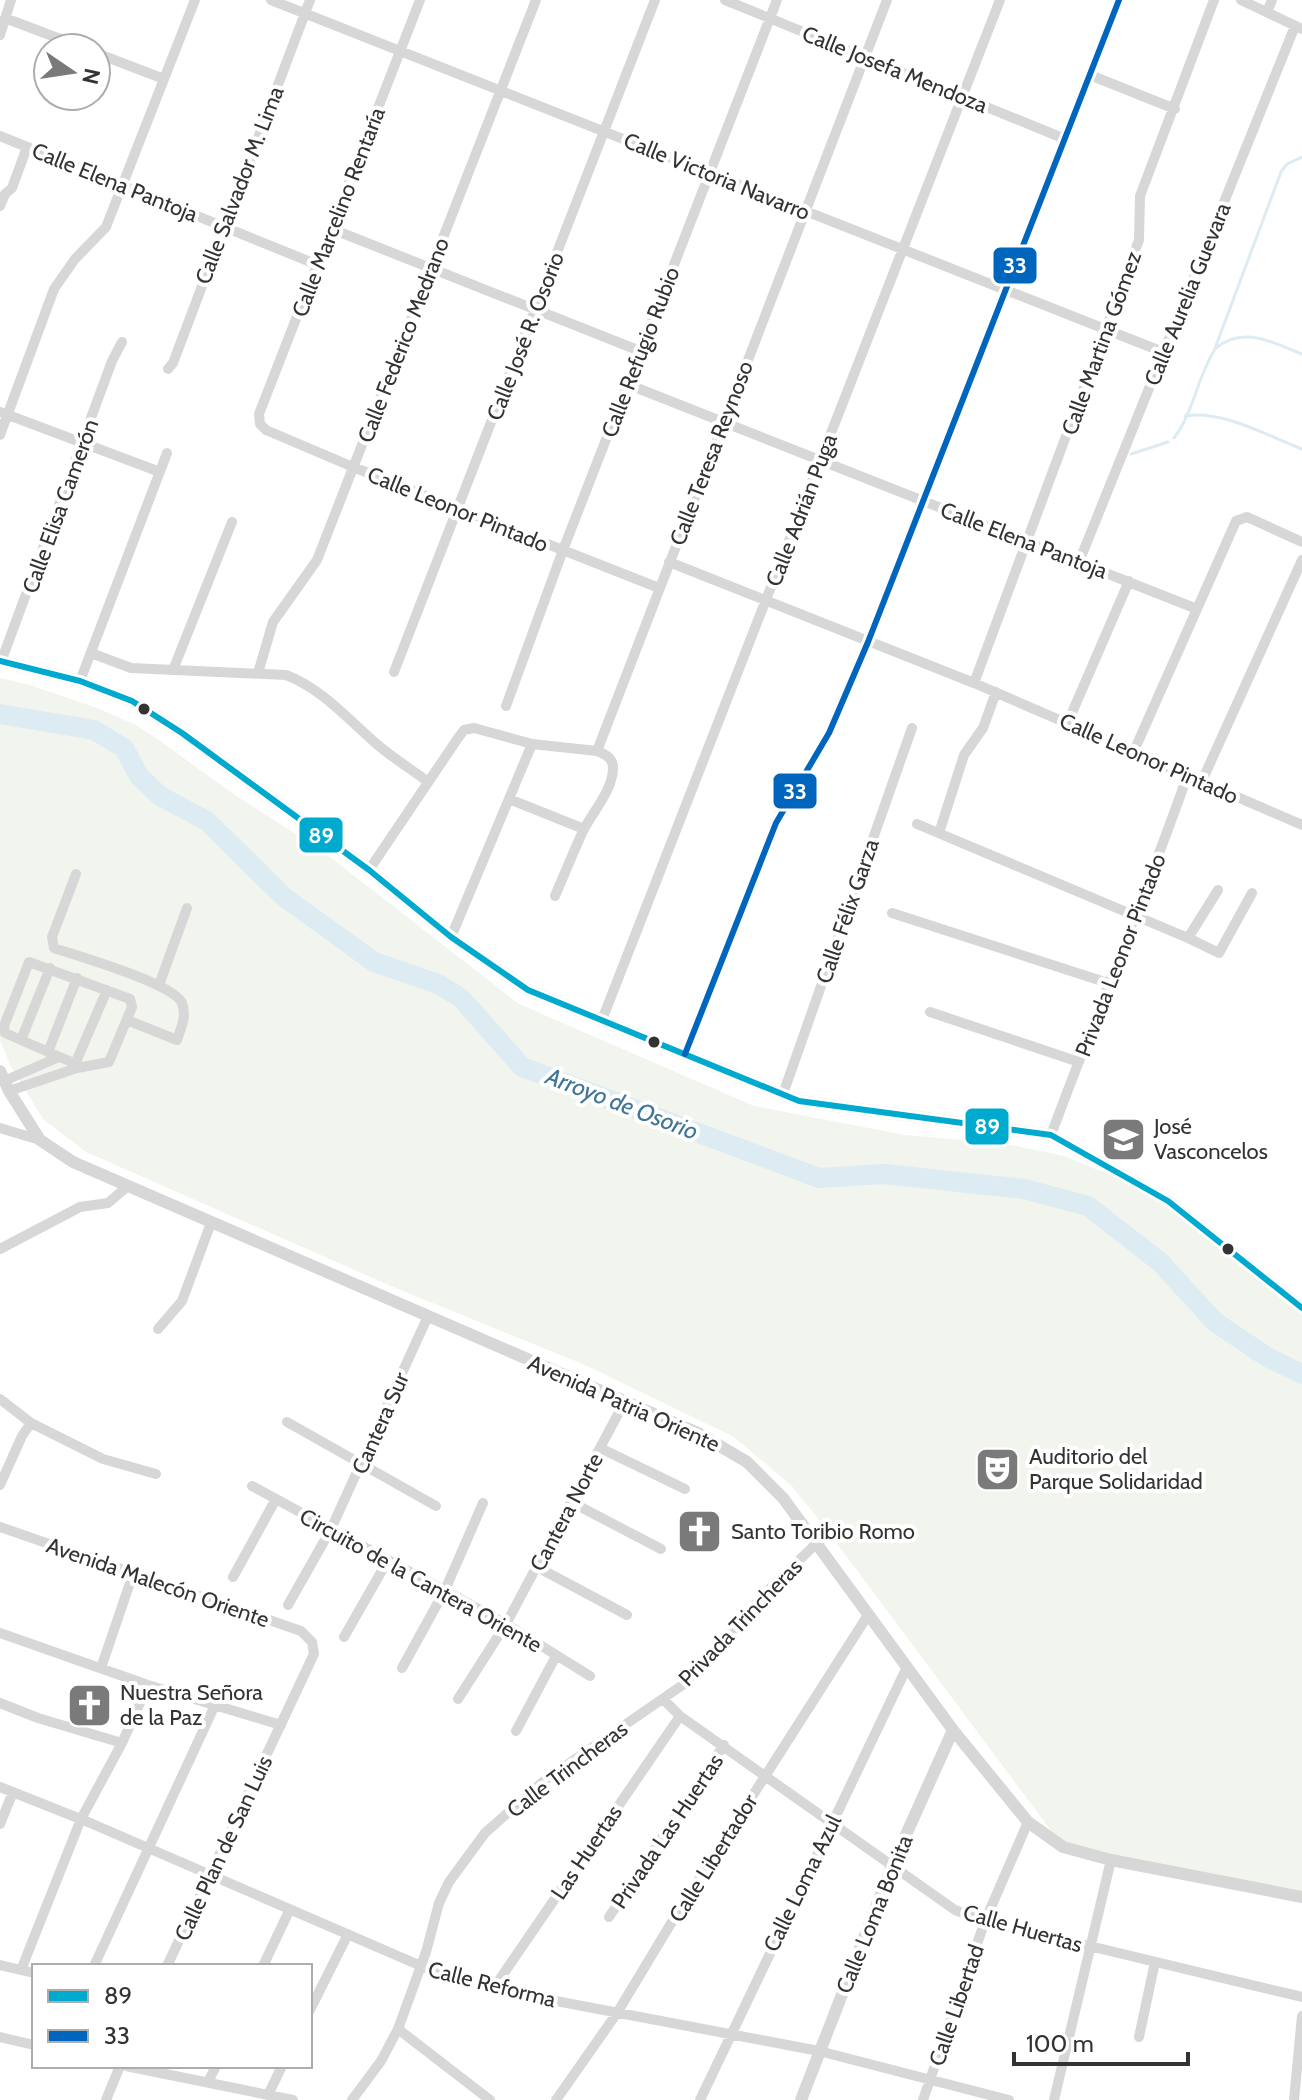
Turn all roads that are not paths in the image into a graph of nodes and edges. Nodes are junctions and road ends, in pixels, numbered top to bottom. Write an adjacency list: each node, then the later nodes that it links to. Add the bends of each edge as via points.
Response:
1 (11, 0): 18 (street)
2 (195, 0): 27 (street)
3 (271, 0): 17 (street, Calle Victoria Navarro)
4 (310, 0): 17 (street, Calle Salvador M. Lima)
5 (420, 0): 23 (street, Calle Marcelino Rentaría)
6 (536, 0): 28 (street, Calle Federico Medrano)
7 (655, 0): 31 (street, Calle José R. Osorio)
8 (725, 0): 19 (street, Calle Josefa Mendoza)
9 (777, 0): 19 (street, Calle Refugio Rubio)
10 (887, 0): 24 (street, Calle Teresa Reynoso)
11 (1000, 0): 29 (street, Calle Adrián Puga)
12 (1119, 0): 26 (street)
13 (1214, 0): 30 (street, Calle Martina Gómez)
14 (1241, 0): 16 (street)
15 (1272, 0): 16 (street)
16 (1267, 12): 20 (street)
17 (304, 13): 23 (street, Calle Victoria Navarro); 39 (street, Calle Salvador M. Lima)
18 (5, 18): 21 (street); 22 (street)
19 (770, 18): 24 (street, Calle Josefa Mendoza); 35 (street, Calle Refugio Rubio)
20 (1299, 28): 49 (street, Calle Aurelia Guevara)
21 (42, 32)
22 (0, 35)
23 (400, 51): 28 (street, Calle Victoria Navarro); 40 (street, Calle Marcelino Rentaría)
24 (865, 57): 29 (street, Calle Josefa Mendoza); 38 (street, Calle Teresa Reynoso)
25 (112, 59): 27 (street)
26 (1090, 75): 30 (street); 33 (street)
27 (164, 79): 36 (street)
28 (501, 91): 31 (street, Calle Victoria Navarro); 43 (street, Calle Federico Medrano)
29 (962, 97): 33 (street, Calle Josefa Mendoza); 41 (street, Calle Adrián Puga)
30 (1175, 109): 46 (street, Calle Martina Gómez, via 1140,196 1139,240)
31 (604, 131): 35 (street, Calle Victoria Navarro); 45 (street, Calle José R. Osorio)
32 (0, 136): 34 (street, Calle Elena Pantoja)
33 (1065, 139): 44 (street)
34 (27, 147): 36 (street, Calle Elena Pantoja); 37 (street)
35 (709, 173): 38 (street, Calle Victoria Navarro); 48 (street, Calle Refugio Rubio)
36 (123, 186): 39 (street, Calle Elena Pantoja); 52 (street, via 106,227 54,289)
37 (0, 206)
38 (805, 211): 41 (street, Calle Victoria Navarro); 53 (street, Calle Teresa Reynoso)
39 (223, 226): 42 (street, Calle Elena Pantoja); 50 (street, Calle Salvador M. Lima)
40 (332, 229): 42 (street, Calle Marcelino Rentaría); 43 (street)
41 (902, 249): 44 (street, Calle Victoria Navarro); 58 (street, Calle Adrián Puga)
42 (318, 265): 54 (street, Calle Marcelino Rentaría, via 259,414)
43 (431, 268): 45 (street); 59 (street, Calle Federico Medrano)
44 (1006, 290): 46 (street, Calle Victoria Navarro); 61 (street)
45 (535, 309): 48 (street); 62 (street, Calle José R. Osorio)
46 (1107, 330): 49 (street, Calle Victoria Navarro); 64 (street, Calle Martina Gómez)
47 (120, 346): 56 (street, Calle Elisa Camerón)
48 (640, 351): 51 (street, Calle Refugio Rubio)
49 (1163, 352): 69 (street, Calle Aurelia Guevara)
50 (168, 369)
51 (627, 384): 53 (street, Calle Elena Pantoja); 66 (street, Calle Refugio Rubio)
52 (4, 413): 55 (street); 56 (street)
53 (723, 422): 58 (street, Calle Elena Pantoja); 68 (street, Calle Teresa Reynoso)
54 (260, 424): 59 (street, Calle Leonor Pintado)
55 (0, 435)
56 (83, 443): 60 (street); 76 (street, Calle Elisa Camerón)
57 (167, 453): 60 (street)
58 (820, 460): 61 (street, Calle Elena Pantoja); 72 (street, Calle Adrián Puga)
59 (353, 467): 62 (street, Calle Leonor Pintado); 79 (street, Calle Federico Medrano, via 317,560 273,622)
60 (160, 472): 75 (street)
61 (923, 501): 64 (street, Calle Elena Pantoja); 74 (street)
62 (458, 509): 66 (street, Calle Leonor Pintado); 78 (street, Calle José R. Osorio)
63 (232, 522): 77 (street)
64 (1027, 542): 69 (street, Calle Elena Pantoja); 81 (street, Calle Martina Gómez)
65 (1302, 542): 73 (street, via 1247,517 1236,521)
66 (563, 550): 71 (street, Calle Leonor Pintado); 83 (street, Calle Refugio Rubio)
67 (1302, 560): 91 (street)
68 (669, 562): 71 (street, Calle Teresa Reynoso); 72 (street, Calle Leonor Pintado)
69 (1079, 562): 70 (street, Calle Elena Pantoja)
70 (1129, 581): 73 (street, Calle Elena Pantoja); 84 (street)
71 (659, 588): 87 (street, Calle Teresa Reynoso)
72 (765, 601): 74 (street, Calle Leonor Pintado); 114 (street, Calle Adrián Puga)
73 (1197, 609): 88 (street)
74 (868, 642): 81 (street, Calle Leonor Pintado); 117 (street, via 829,733 776,823)
75 (91, 653): 77 (street, via 131,668); 80 (street)
76 (1, 662): 80 (street)
77 (173, 670): 79 (street)
78 (394, 672)
79 (258, 673): 90 (street, via 303,682)
80 (80, 681): 97 (street, via 145,709)
81 (974, 683): 82 (street, Calle Leonor Pintado)
82 (996, 692): 84 (street, Calle Leonor Pintado); 96 (street, via 983,728 964,755)
83 (506, 706)
84 (1068, 722): 88 (street, Calle Leonor Pintado)
85 (912, 728): 124 (street, Calle Félix Garza)
86 (532, 744): 87 (street); 90 (street, via 464,730); 92 (street)
87 (597, 751): 95 (street, via 607,755 613,767)
88 (1134, 751): 89 (street, Calle Leonor Pintado)
89 (1188, 774): 91 (street, Calle Leonor Pintado); 104 (street, Privada Leonor Pintado)
90 (427, 781): 97 (street)
91 (1202, 781): 94 (street, Calle Leonor Pintado)
92 (509, 799): 95 (street); 105 (street)
93 (917, 824): 96 (street)
94 (1302, 825)
95 (584, 829): 101 (street)
96 (939, 833): 104 (street)
97 (369, 870): 105 (street)
98 (76, 874): 110 (street, via 52,937 54,948)
99 (1218, 890): 106 (street)
100 (1252, 893): 106 (street, via 1219,953)
101 (555, 896)
102 (187, 908): 110 (street)
103 (892, 913): 109 (street)
104 (1137, 917): 106 (street); 109 (street, Privada Leonor Pintado)
105 (451, 937): 114 (street, via 528,990)
106 (1188, 938)
107 (50, 968): 108 (street); 115 (street); 115 (street, via 26,965 4,1026 5,1033)
108 (77, 978): 111 (street); 116 (street)
109 (1108, 983): 119 (street, Privada Leonor Pintado)
110 (159, 985): 113 (street, via 181,1002 177,1040)
111 (107, 990): 113 (street, via 130,999); 120 (street)
112 (930, 1012): 119 (street)
113 (127, 1020): 120 (street, via 109,1062)
114 (602, 1020): 117 (street)
115 (21, 1040): 116 (street)
116 (48, 1052): 118 (street)
117 (685, 1054): 124 (street)
118 (59, 1057): 120 (street); 121 (street)
119 (1079, 1062): 126 (street, Privada Leonor Pintado)
120 (79, 1065): 122 (street)
121 (38, 1066): 122 (street); 123 (street)
122 (45, 1078): 123 (street)
123 (4, 1081): 127 (street, Avenida Patria Oriente)
124 (783, 1094): 126 (street, via 799,1101)
125 (0, 1128): 127 (street, Avenida Patria Oriente)
126 (1051, 1135): 131 (street, via 1168,1201)
127 (40, 1140): 128 (street, Avenida Patria Oriente, via 73,1162)
128 (128, 1186): 129 (street, Avenida Patria Oriente); 130 (street, via 108,1203 80,1207)
129 (211, 1223): 132 (street, Avenida Patria Oriente); 133 (street, via 182,1301)
130 (0, 1249)
131 (1302, 1308)
132 (428, 1316): 135 (street, Avenida Patria Oriente); 139 (street, Cantera Sur)
133 (158, 1329)
134 (0, 1399): 137 (street)
135 (625, 1401): 138 (street, Cantera Norte); 150 (street, Avenida Patria Oriente, via 698,1433 747,1462)
136 (287, 1422): 139 (street)
137 (31, 1423): 140 (street, via 103,1459); 141 (street)
138 (600, 1448): 143 (street); 145 (street, Cantera Norte)
139 (362, 1464): 147 (street); 149 (street, Cantera Sur)
140 (156, 1474)
141 (0, 1485)
142 (252, 1486): 144 (street, Circuito de la Cantera Oriente)
143 (685, 1489)
144 (276, 1499): 149 (street, Circuito de la Cantera Oriente); 155 (street)
145 (571, 1502): 151 (street); 153 (street, Cantera Norte)
146 (483, 1503): 156 (street)
147 (436, 1506)
148 (0, 1527): 154 (street, Avenida Malecón Oriente)
149 (331, 1529): 152 (street, Circuito de la Cantera Oriente); 157 (street, Cantera Sur)
150 (817, 1543): 159 (street, Avenida Patria Oriente); 171 (street, Privada Trincheras, via 700,1668)
151 (661, 1549)
152 (388, 1560): 156 (street, Circuito de la Cantera Oriente); 162 (street)
153 (537, 1567): 158 (street); 160 (street, Cantera Norte)
154 (133, 1574): 163 (street, Avenida Malecón Oriente, via 301,1631); 166 (street)
155 (233, 1577)
156 (445, 1590): 160 (street, Circuito de la Cantera Oriente); 167 (street)
157 (288, 1605)
158 (627, 1615)
159 (868, 1615): 165 (street, Avenida Patria Oriente); 180 (street, Calle Libertador)
160 (506, 1624): 164 (street, Circuito de la Cantera Oriente); 170 (street, Cantera Norte)
161 (0, 1633): 166 (street)
162 (344, 1637)
163 (312, 1642): 175 (street, Calle Plan de San Luis, via 314,1654)
164 (556, 1656): 168 (street, Circuito de la Cantera Oriente); 177 (street)
165 (907, 1667): 176 (street, Avenida Patria Oriente); 184 (street, Calle Loma Azul)
166 (101, 1668): 169 (street)
167 (402, 1668)
168 (590, 1676)
169 (148, 1685): 173 (street); 178 (street)
170 (458, 1699)
171 (663, 1699): 174 (street, Calle Huertas); 202 (street, Calle Trincheras, via 545,1780 485,1833 449,1882)
172 (0, 1703): 178 (street)
173 (215, 1705): 175 (street); 187 (street)
174 (680, 1716): 179 (street, Calle Huertas); 205 (street, Las Huertas)
175 (281, 1725): 190 (street, Calle Plan de San Luis)
176 (953, 1730): 185 (street, Avenida Patria Oriente); 189 (street, Calle Loma Bonita)
177 (516, 1731)
178 (122, 1743): 183 (street)
179 (724, 1745): 180 (street, Calle Huertas); 193 (street, Privada Las Huertas)
180 (766, 1774): 184 (street, Calle Huertas); 208 (street, Calle Libertador)
181 (0, 1787): 182 (street, Calle Reforma)
182 (13, 1792): 183 (street, Calle Reforma); 186 (street)
183 (81, 1819): 187 (street, Calle Reforma); 203 (street)
184 (831, 1822): 189 (street, Calle Huertas); 211 (street, Calle Loma Azul)
185 (1028, 1822): 188 (street, Avenida Patria Oriente, via 1063,1847); 194 (street, Calle Libertad)
186 (0, 1824)
187 (149, 1849): 190 (street, Calle Reforma); 198 (street)
188 (1111, 1860): 191 (street, Avenida Patria Oriente); 196 (street)
189 (892, 1866): 194 (street, Calle Huertas, via 955,1910); 215 (street, Calle Loma Bonita)
190 (210, 1876): 192 (street, Calle Reforma); 199 (street, Calle Plan de San Luis)
191 (1302, 1897)
192 (290, 1909): 195 (street, Calle Reforma); 200 (street)
193 (609, 1917)
194 (985, 1921): 196 (street, Calle Huertas); 220 (street, Calle Libertad)
195 (348, 1934): 202 (street, Calle Reforma); 207 (street)
196 (1091, 1947): 197 (street, Calle Huertas); 232 (street)
197 (1155, 1962): 206 (street, Calle Huertas); 213 (street)
198 (95, 1964)
199 (168, 1964)
200 (264, 1964)
201 (0, 1965): 203 (street)
202 (421, 1966): 205 (street, Calle Reforma); 210 (street, Calle Trincheras)
203 (21, 1970): 204 (street)
204 (32, 1973)
205 (493, 1989): 208 (street, Calle Reforma)
206 (1302, 1997)
207 (312, 2006)
208 (617, 2013): 211 (street, Calle Reforma); 227 (street, Calle Libertador)
209 (1302, 2016): 233 (street)
210 (398, 2029): 225 (street, Calle Trincheras); 226 (street)
211 (729, 2034): 215 (street, Calle Reforma); 228 (street, Calle Loma Azul)
212 (0, 2037): 214 (street)
213 (1139, 2037)
214 (32, 2045)
215 (819, 2051): 220 (street, Calle Reforma); 229 (street, Calle Loma Bonita)
216 (122, 2068): 223 (street)
217 (134, 2068): 221 (street)
218 (215, 2068): 221 (street)
219 (281, 2068): 222 (street)
220 (929, 2080): 230 (street, Calle Libertad); 231 (street, Calle Reforma)
221 (208, 2082): 222 (street)
222 (268, 2095): 224 (street)
223 (106, 2100)
224 (293, 2100)
225 (352, 2100)
226 (490, 2100)
227 (556, 2100)
228 (700, 2100)
229 (801, 2100)
230 (923, 2100)
231 (1009, 2100)
232 (1054, 2100)
233 (1294, 2100)

